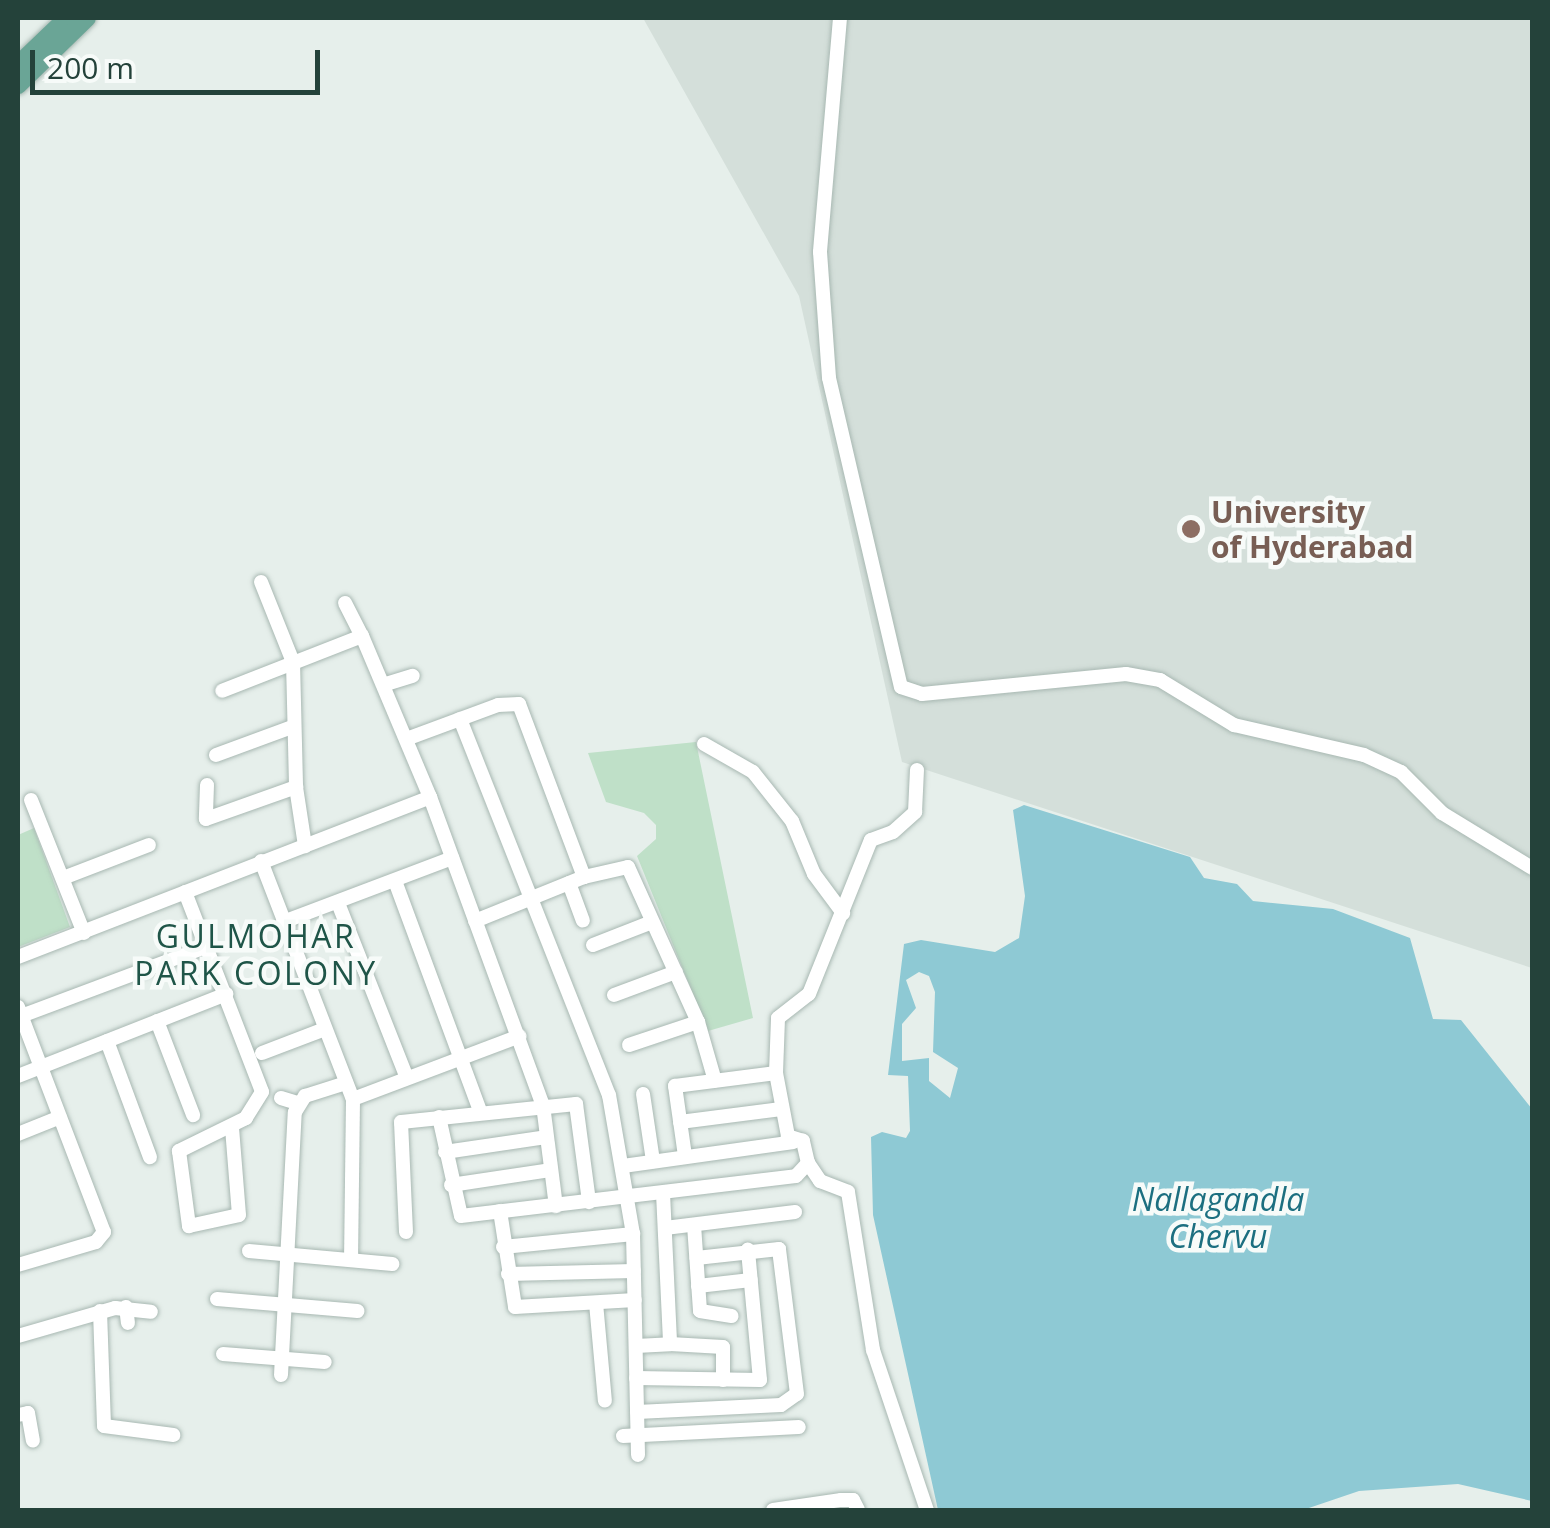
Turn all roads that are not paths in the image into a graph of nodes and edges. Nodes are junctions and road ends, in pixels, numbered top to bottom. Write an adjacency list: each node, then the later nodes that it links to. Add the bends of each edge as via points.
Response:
1 (68, 18): 4 (main road)
2 (88, 18): 5 (main road)
3 (840, 18): 27 (street, via 820,252 829,378 900,687 922,694 1126,674 1160,680 1234,726 1364,755 1402,772 1442,813)
4 (18, 64)
5 (18, 85)
6 (262, 582): 9 (street)
7 (345, 603): 8 (street)
8 (362, 636): 9 (street); 11 (street)
9 (294, 662): 12 (street); 14 (street)
10 (412, 676): 11 (street)
11 (386, 684): 15 (street)
12 (222, 692)
13 (460, 719): 15 (street); 29 (street, via 506,702 522,707); 32 (street)
14 (292, 726): 17 (street); 20 (street)
15 (409, 738): 21 (street)
16 (704, 744): 34 (street, via 752,772 792,821 814,874)
17 (216, 755)
18 (918, 770): 34 (street, via 915,812 893,832 871,840)
19 (207, 785): 20 (street, via 206,818)
20 (296, 787): 24 (street)
21 (430, 797): 24 (street); 25 (street)
22 (32, 800): 28 (street)
23 (149, 845): 28 (street)
24 (305, 846): 26 (street)
25 (452, 858): 30 (street); 37 (street)
26 (261, 860): 31 (street); 36 (street)
27 (1532, 868)
28 (62, 878): 39 (street)
29 (576, 880): 32 (street); 35 (street); 38 (street, via 628,867)
30 (394, 881): 33 (street); 54 (street)
31 (185, 892): 39 (street); 41 (street)
32 (531, 898): 37 (street); 81 (street, via 609,1095)
33 (338, 902): 36 (street); 58 (street)
34 (843, 913): 56 (street, via 809,994 778,1018)
35 (584, 921)
36 (283, 922): 49 (street)
37 (476, 922): 50 (street)
38 (652, 922): 40 (street); 43 (street)
39 (84, 933): 42 (street)
40 (593, 945)
41 (206, 946): 44 (street); 46 (street)
42 (18, 957)
43 (676, 972): 45 (street); 48 (street)
44 (226, 994): 47 (street); 72 (street, via 262,1092 257,1106)
45 (614, 994)
46 (19, 1012): 55 (street)
47 (156, 1021): 51 (street); 68 (street)
48 (698, 1022): 52 (street); 59 (street)
49 (325, 1028): 53 (street); 60 (street)
50 (520, 1036): 54 (street); 65 (street)
51 (107, 1041): 55 (street); 78 (street)
52 (629, 1045)
53 (262, 1053)
54 (462, 1058): 58 (street); 67 (street)
55 (41, 1067): 57 (street); 70 (street)
56 (776, 1073): 59 (street); 66 (street)
57 (18, 1076)
58 (407, 1078): 63 (street)
59 (715, 1081): 71 (street, via 668,1088)
60 (346, 1082): 63 (street); 64 (street)
61 (643, 1094): 79 (street)
62 (280, 1098): 64 (street)
63 (353, 1099): 98 (street)
64 (298, 1102): 97 (street)
65 (543, 1105): 67 (street); 74 (street); 86 (street, via 578,1107)
66 (781, 1109): 71 (street); 75 (street)
67 (482, 1112): 69 (street)
68 (193, 1115)
69 (439, 1117): 76 (street); 92 (street, via 401,1122)
70 (60, 1118): 73 (street); 101 (street, via 104,1232 96,1242)
71 (680, 1122): 77 (street)
72 (232, 1128): 72 (street, via 240,1215 189,1226 178,1151)
73 (18, 1134)
74 (546, 1137): 76 (street); 82 (street)
75 (793, 1142): 77 (street); 80 (street, via 803,1141)
76 (445, 1152): 83 (street)
77 (685, 1156): 79 (street)
78 (150, 1157)
79 (653, 1161): 81 (street)
80 (808, 1163): 84 (street, via 796,1176); 134 (street, via 820,1181 848,1192 873,1350)
81 (623, 1166): 85 (street)
82 (550, 1170): 83 (street); 87 (street)
83 (451, 1185): 88 (street, via 460,1216)
84 (662, 1193): 85 (street); 91 (street)
85 (628, 1197): 86 (street); 93 (street)
86 (589, 1202): 87 (street)
87 (556, 1206): 88 (street)
88 (500, 1212): 94 (street)
89 (795, 1212): 90 (street)
90 (694, 1225): 91 (street); 99 (street)
91 (665, 1228): 115 (street)
92 (406, 1232)
93 (632, 1234): 94 (street); 102 (street)
94 (503, 1247): 103 (street)
95 (249, 1250): 97 (street)
96 (748, 1250): 99 (street); 104 (street); 124 (street, via 774,1247 782,1255 798,1387 789,1403)
97 (289, 1253): 98 (street); 109 (street)
98 (351, 1258): 100 (street)
99 (696, 1258): 105 (street)
100 (392, 1264)
101 (18, 1266)
102 (634, 1271): 103 (street); 107 (street)
103 (508, 1274): 108 (street, via 518,1308)
104 (751, 1280): 105 (street); 122 (street)
105 (698, 1286): 112 (street, via 701,1312)
106 (217, 1300): 109 (street)
107 (634, 1300): 108 (street); 116 (street)
108 (596, 1303): 123 (street)
109 (285, 1306): 110 (street); 119 (street)
110 (357, 1311)
111 (151, 1312): 113 (street)
112 (732, 1316)
113 (100, 1318): 114 (street); 128 (street, via 105,1428)
114 (18, 1336)
115 (670, 1344): 116 (street); 121 (street, via 723,1347)
116 (636, 1346): 120 (street)
117 (223, 1354): 119 (street)
118 (325, 1362): 119 (street)
119 (282, 1367)
120 (636, 1378): 121 (street); 125 (street)
121 (723, 1380): 122 (street)
122 (760, 1380): 124 (street)
123 (605, 1401)
124 (762, 1406): 125 (street)
125 (638, 1412): 129 (street)
126 (18, 1415): 130 (street, via 28,1413)
127 (799, 1427): 129 (street)
128 (173, 1435)
129 (630, 1436): 131 (street)
130 (33, 1441)
131 (638, 1455)
132 (773, 1510): 133 (street, via 841,1500 854,1500)
133 (858, 1510)
134 (927, 1510)

